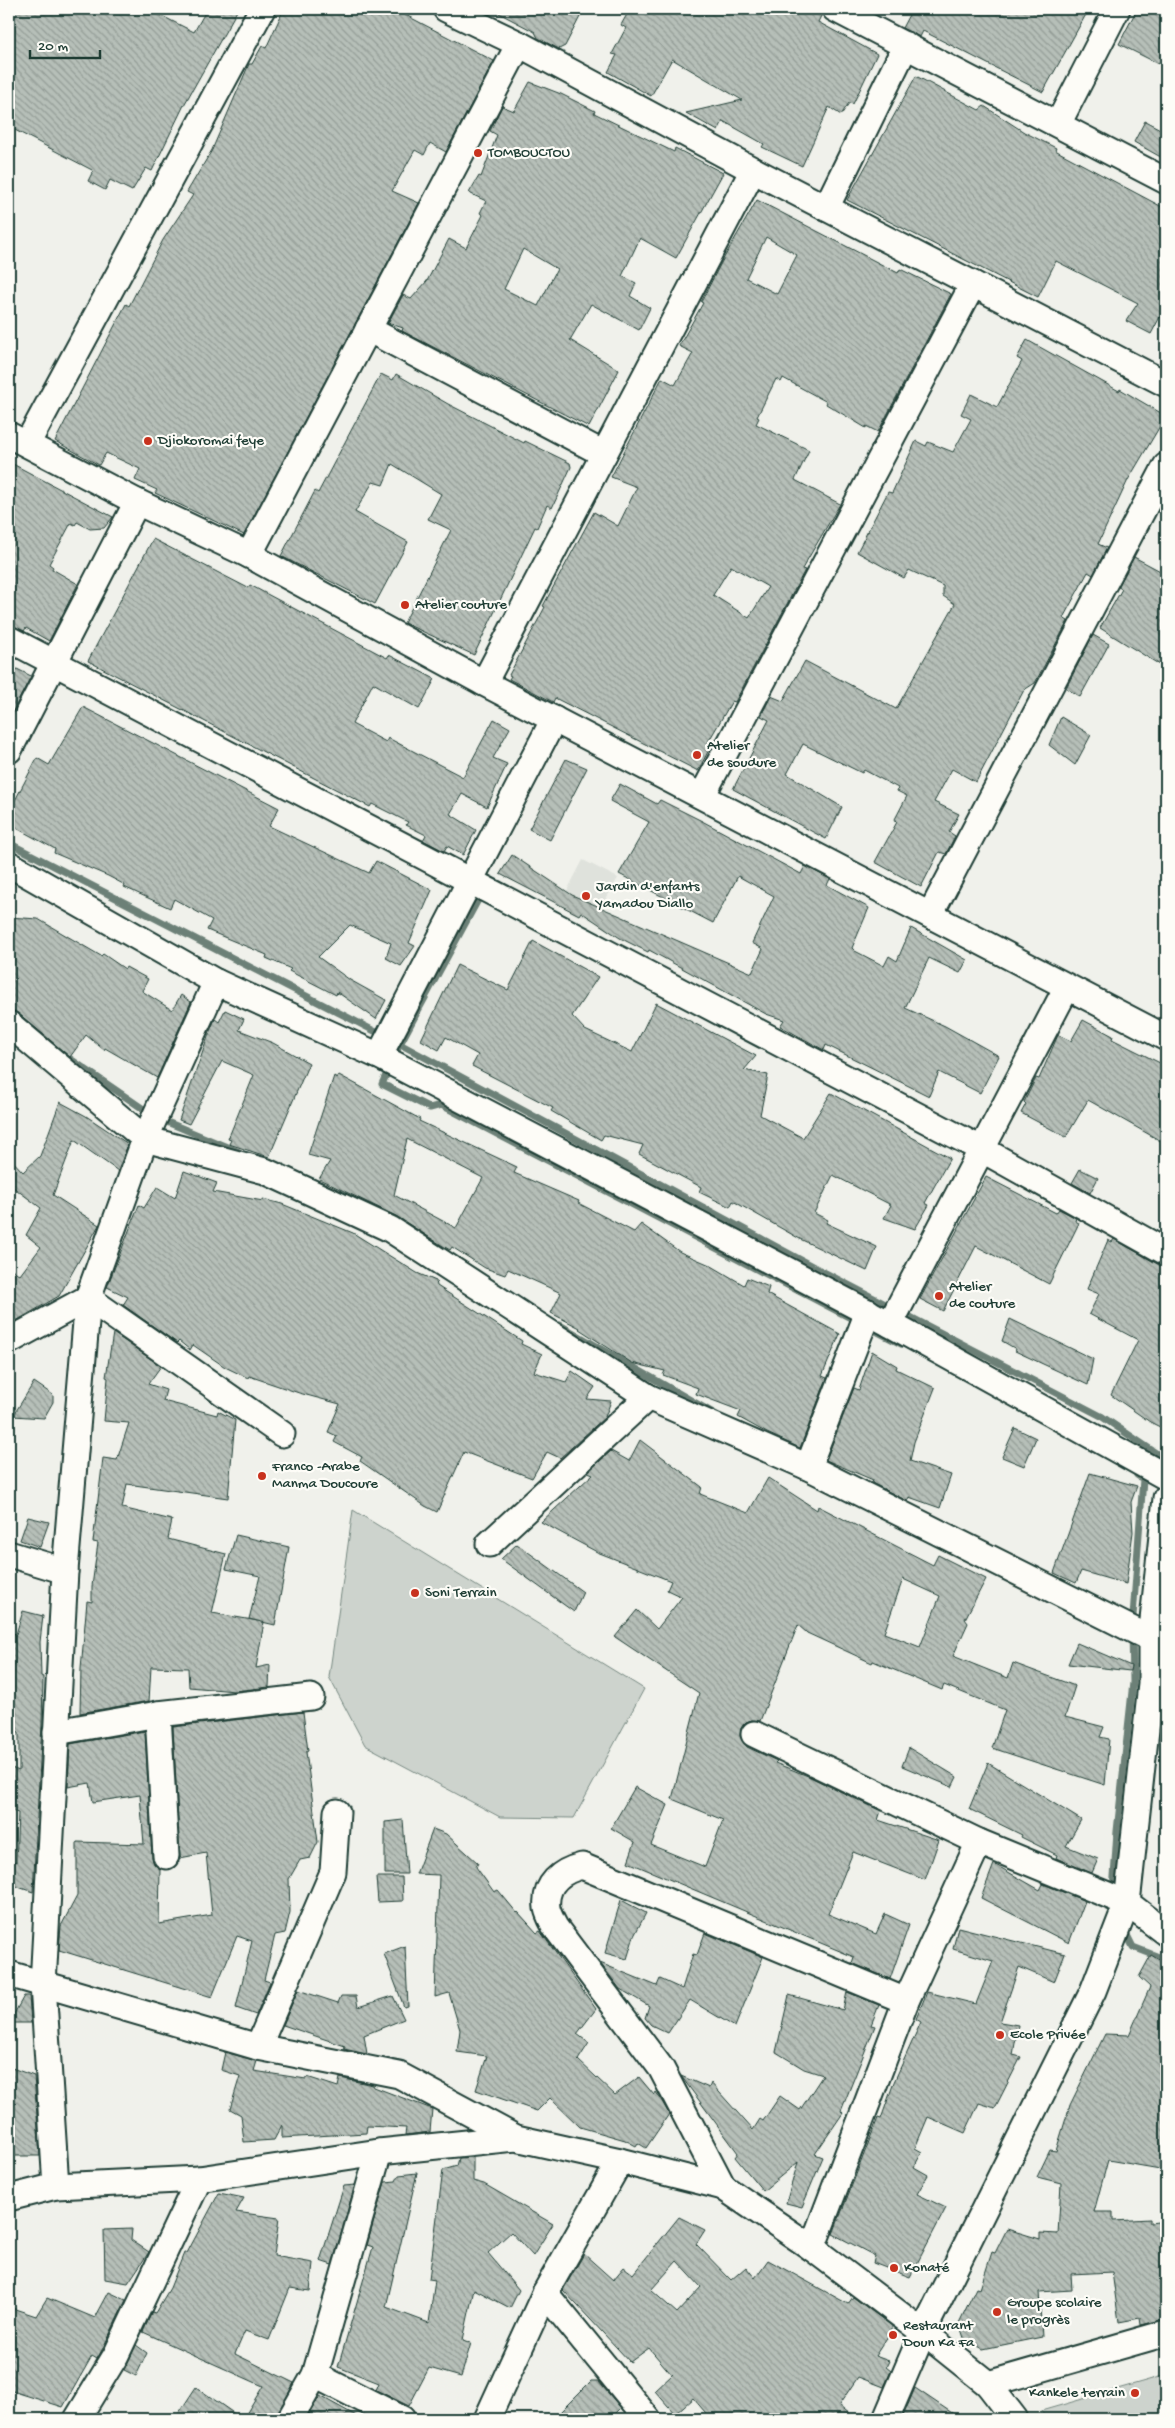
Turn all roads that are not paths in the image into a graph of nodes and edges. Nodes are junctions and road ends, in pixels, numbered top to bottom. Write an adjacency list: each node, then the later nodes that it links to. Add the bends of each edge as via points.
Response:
1 (262, 9): 14 (street)
2 (446, 9): 5 (street)
3 (835, 9): 6 (street)
4 (1117, 9): 7 (street)
5 (519, 44): 8 (street); 12 (street)
6 (906, 46): 7 (street); 10 (street)
7 (1058, 124): 9 (street)
8 (754, 170): 10 (street); 15 (street)
9 (1166, 181)
10 (826, 208): 11 (street)
11 (973, 284): 13 (street); 24 (street)
12 (368, 329): 15 (street); 18 (street)
13 (1166, 384)
14 (18, 439): 17 (street)
15 (604, 454): 21 (street)
16 (1166, 466): 27 (street)
17 (137, 502): 18 (street); 20 (street)
18 (249, 555): 21 (street)
19 (9, 639): 20 (street)
20 (54, 663): 23 (street); 26 (street)
21 (484, 683): 22 (street)
22 (554, 719): 24 (street); 26 (street)
23 (9, 750)
24 (702, 796): 27 (street)
25 (9, 864): 28 (street)
26 (472, 882): 32 (street); 34 (street)
27 (930, 915): 29 (street)
28 (216, 982): 32 (street); 33 (street)
29 (1068, 987): 31 (street); 34 (street)
30 (9, 1024): 33 (street)
31 (1164, 1033)
32 (379, 1056): 37 (street)
33 (145, 1139): 36 (street); 40 (street, via 265,1171 390,1229)
34 (983, 1150): 35 (street); 38 (street)
35 (1166, 1252)
36 (88, 1298): 39 (street); 41 (street); 47 (street)
37 (868, 1312): 38 (street); 42 (street)
38 (890, 1324): 43 (street)
39 (9, 1341)
40 (648, 1396): 42 (street); 45 (street)
41 (282, 1434)
42 (808, 1467): 48 (street)
43 (1166, 1477)
44 (1166, 1498): 48 (street)
45 (489, 1544)
46 (9, 1554): 47 (street)
47 (65, 1571): 52 (street)
48 (1151, 1639): 49 (street)
49 (1159, 1689): 57 (street)
50 (311, 1697): 51 (street)
51 (158, 1714): 52 (street); 56 (street)
52 (56, 1732): 60 (street)
53 (754, 1734): 55 (street)
54 (337, 1812): 62 (street, via 333,1872)
55 (979, 1842): 57 (street); 61 (street)
56 (166, 1856)
57 (1127, 1903): 58 (street); 72 (street, via 1093,1991)
58 (1166, 1933)
59 (9, 1974): 60 (street)
60 (43, 1985): 62 (street); 67 (street)
61 (906, 2001): 68 (street, via 582,1866 564,1871 550,1887 547,1908 555,1927 661,2068); 70 (street)
62 (258, 2047): 63 (street, via 399,2075)
63 (516, 2138): 64 (street); 65 (street)
64 (379, 2152): 66 (street); 74 (street)
65 (620, 2160): 68 (street); 71 (street)
66 (199, 2179): 67 (street); 76 (street, via 116,2355)
67 (56, 2186): 69 (street)
68 (723, 2187): 70 (street)
69 (9, 2200)
70 (812, 2248): 72 (street)
71 (545, 2293): 79 (street); 80 (street)
72 (922, 2332): 75 (street); 81 (street)
73 (1166, 2333): 75 (street)
74 (315, 2375): 77 (street); 78 (street)
75 (988, 2384): 82 (street)
76 (77, 2419)
77 (290, 2419)
78 (402, 2419)
79 (488, 2419)
80 (648, 2419)
81 (886, 2419)
82 (1015, 2419)

